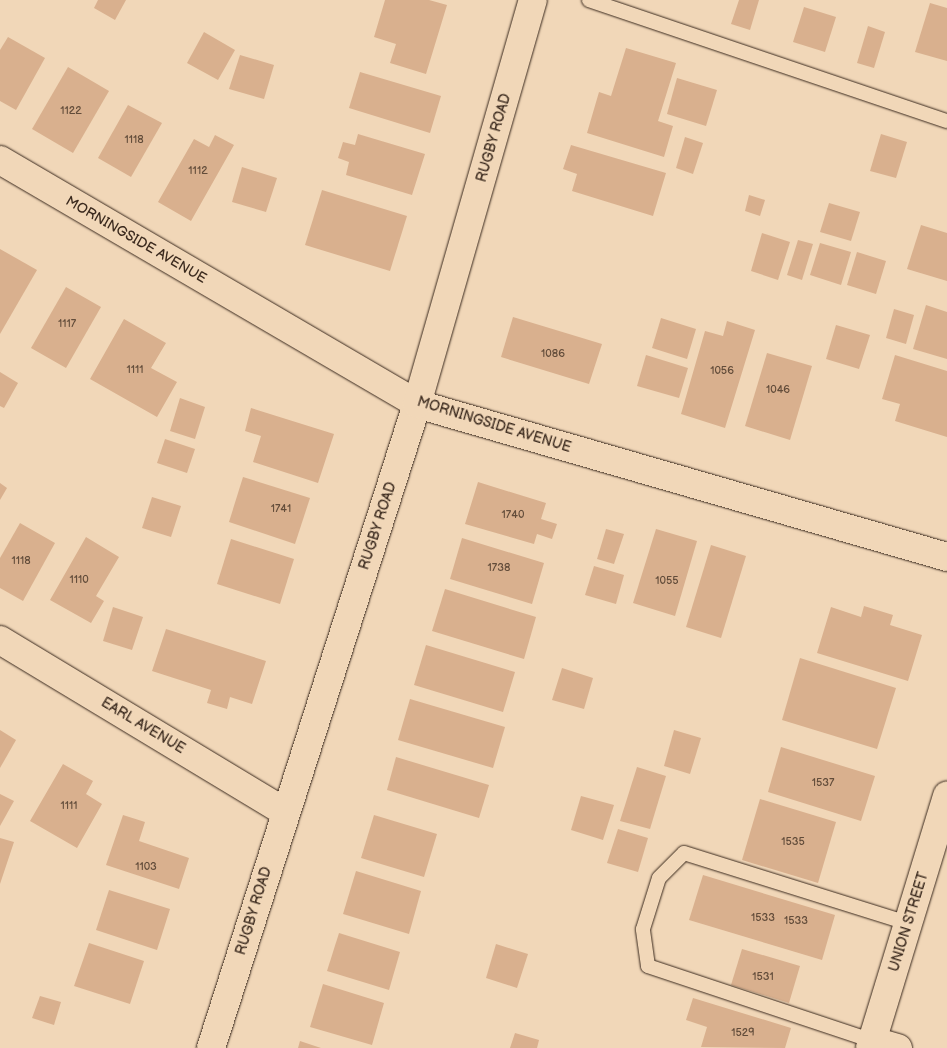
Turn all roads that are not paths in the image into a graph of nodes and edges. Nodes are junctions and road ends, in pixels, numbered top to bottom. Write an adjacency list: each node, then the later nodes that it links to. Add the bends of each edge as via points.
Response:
1 (533, 0): 5 (street, RUGBY ROAD)
2 (589, 0): 3 (lane)
3 (947, 121)
4 (0, 160): 5 (street, MORNINGSIDE AVENUE)
5 (417, 404): 6 (street, MORNINGSIDE AVENUE); 9 (street, RUGBY ROAD)
6 (947, 557)
7 (0, 640): 9 (street, EARL AVENUE)
8 (947, 796): 10 (street, UNION STREET)
9 (285, 812): 12 (street, RUGBY ROAD)
10 (908, 924): 11 (street, UNION STREET); 11 (lane, via 684,853 659,878 643,929 648,966)
11 (880, 1046)
12 (211, 1048)

